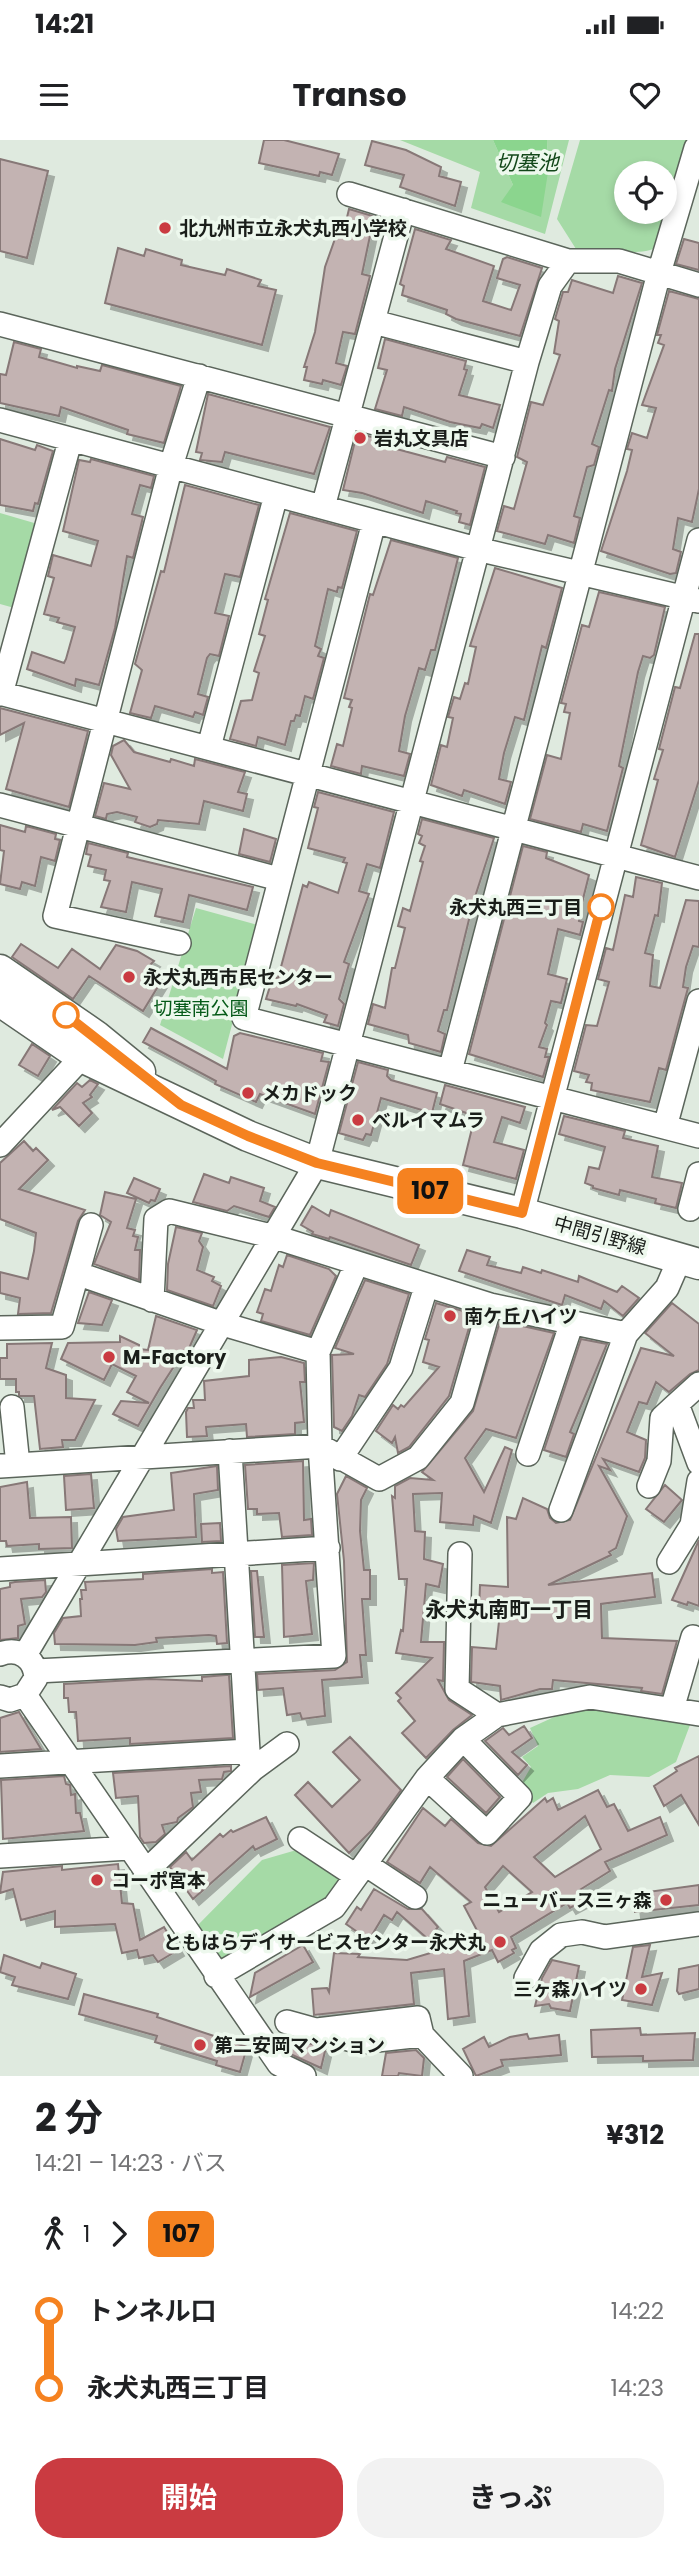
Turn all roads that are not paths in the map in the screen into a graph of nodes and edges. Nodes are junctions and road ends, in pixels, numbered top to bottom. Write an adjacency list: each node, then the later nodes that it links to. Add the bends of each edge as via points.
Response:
1 (699, 149): 5 (street)
2 (349, 194): 3 (street)
3 (403, 210): 4 (street); 7 (street)
4 (568, 261): 5 (street, via 619,261); 9 (street, via 550,286)
5 (659, 273): 6 (street); 21 (street)
6 (699, 285)
7 (374, 322): 9 (street); 11 (street)
8 (0, 324): 10 (street)
9 (527, 362): 14 (street)
10 (199, 376): 11 (street); 15 (street)
11 (348, 417): 14 (street); 17 (street)
12 (0, 420): 13 (street)
13 (70, 440): 15 (street); 23 (street)
14 (503, 457): 20 (street)
15 (171, 466): 16 (street); 24 (street)
16 (276, 495): 17 (street); 25 (street)
17 (323, 507): 18 (street)
18 (374, 522): 20 (street); 26 (street)
19 (699, 540): 22 (street)
20 (477, 549): 21 (street); 27 (street)
21 (582, 573): 22 (street); 30 (street)
22 (691, 599): 31 (street)
23 (1, 693): 24 (street)
24 (105, 720): 25 (street); 29 (street)
25 (209, 747): 26 (street)
26 (307, 774): 27 (street); 33 (street)
27 (412, 800): 30 (street); 38 (street)
28 (0, 805): 29 (street)
29 (79, 825): 33 (street); 34 (street, via 55,916)
30 (513, 827): 31 (street); 40 (street)
31 (614, 856): 32 (street); 41 (street)
32 (699, 878)
33 (279, 879): 38 (street, via 244,1018)
34 (179, 943)
35 (0, 970): 42 (main road, 中間引野線, via 96,1036)
36 (0, 1001): 39 (main road, 中間引野線)
37 (699, 1001): 43 (street)
38 (348, 1044): 40 (street); 46 (street)
39 (82, 1057): 42 (main road, 中間引野線); 45 (street)
40 (450, 1071): 41 (street)
41 (552, 1096): 43 (street); 49 (street)
42 (181, 1105): 46 (main road, 中間引野線)
43 (664, 1127): 44 (street)
44 (699, 1136)
45 (0, 1145)
46 (317, 1163): 49 (main road, 中間引野線); 51 (street)
47 (699, 1174): 48 (street)
48 (690, 1209)
49 (522, 1213): 52 (main road, 中間引野線)
50 (91, 1225): 54 (street)
51 (275, 1237): 53 (street); 56 (street, via 169,1211 156,1219); 59 (street)
52 (690, 1261): 61 (street)
53 (356, 1265): 55 (street); 62 (street)
54 (79, 1274): 56 (street); 60 (street, via 62,1327)
55 (426, 1287): 57 (street); 70 (street, via 401,1367)
56 (152, 1300): 59 (street)
57 (490, 1305): 58 (street); 70 (street, via 462,1403 418,1458 379,1479)
58 (572, 1322): 61 (street); 68 (street)
59 (223, 1324): 62 (street); 69 (street)
60 (0, 1328)
61 (626, 1334): 75 (street)
62 (318, 1352): 66 (street)
63 (699, 1384): 64 (street)
64 (677, 1404): 71 (street); 74 (street, via 662,1418 659,1461)
65 (14, 1407): 72 (street)
66 (320, 1446): 67 (street); 70 (street); 76 (street)
67 (230, 1451): 69 (street); 78 (street)
68 (528, 1454)
69 (145, 1455): 72 (street); 80 (street)
70 (340, 1458)
71 (699, 1462)
72 (9, 1465)
73 (699, 1481): 79 (street, via 692,1525)
74 (649, 1486)
75 (561, 1510)
76 (328, 1548): 78 (street); 84 (street, via 334,1656)
77 (460, 1554): 91 (street, via 457,1689)
78 (235, 1556): 80 (street); 84 (street)
79 (669, 1562)
80 (79, 1563): 81 (street); 85 (street)
81 (0, 1569)
82 (693, 1637): 90 (street)
83 (0, 1654): 85 (street, via 15,1651)
84 (243, 1661): 85 (street); 95 (street)
85 (30, 1663): 86 (street, via 34,1685)
86 (26, 1695): 87 (street, via 10,1700); 96 (street)
87 (0, 1697)
88 (538, 1697): 89 (street, via 597,1689 625,1694)
89 (628, 1702): 90 (street); 91 (street, via 590,1696)
90 (672, 1709): 92 (street)
91 (497, 1714): 93 (street)
92 (699, 1714)
93 (463, 1740): 98 (street); 98 (street, via 520,1797 487,1833)
94 (287, 1744): 95 (street)
95 (251, 1760): 96 (street); 103 (street)
96 (73, 1762): 97 (street); 100 (street)
97 (0, 1766)
98 (427, 1778): 102 (street)
99 (300, 1839): 102 (street)
100 (129, 1848): 101 (street); 103 (street)
101 (0, 1856)
102 (361, 1870): 104 (street); 106 (street, via 334,1907)
103 (145, 1872): 106 (street)
104 (415, 1897)
105 (699, 1924): 107 (street, via 605,1937 582,1932 562,1935 541,1951)
106 (216, 1976): 109 (street, via 279,2064)
107 (526, 1978)
108 (286, 2022): 110 (street, via 359,2042 422,2035)
109 (304, 2076)
110 (461, 2076)

